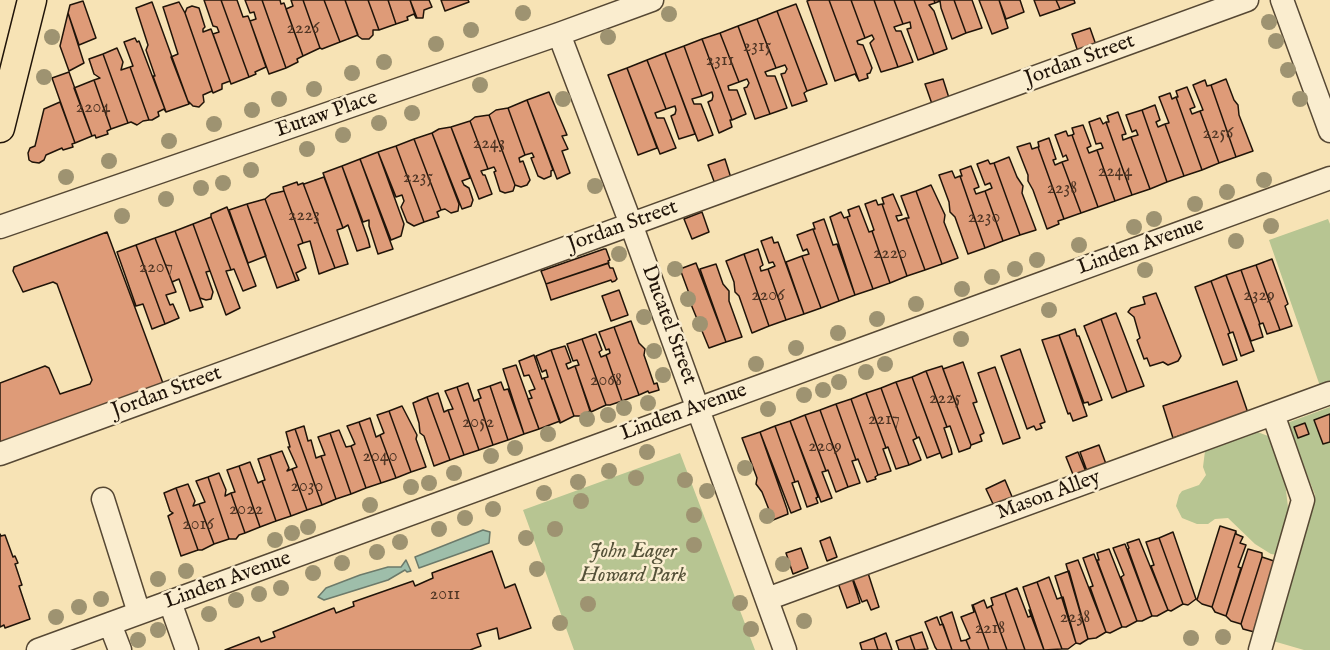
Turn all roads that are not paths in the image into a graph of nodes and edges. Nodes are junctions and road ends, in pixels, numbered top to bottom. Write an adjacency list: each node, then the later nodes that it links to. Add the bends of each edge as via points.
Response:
1 (33, 0): 6 (main road)
2 (652, 0): 5 (street, Eutaw Place)
3 (1246, 0): 9 (street, Jordan Street)
4 (1282, 0): 7 (street)
5 (559, 34): 9 (street, Ducatel Street); 10 (street, Eutaw Place)
6 (0, 128)
7 (1330, 131)
8 (1330, 178): 12 (street, Linden Avenue)
9 (631, 225): 12 (street, Ducatel Street); 14 (street, Jordan Street)
10 (0, 227)
11 (1330, 393): 13 (street, Mason Alley)
12 (698, 408): 16 (street, Ducatel Street); 17 (street, Linden Avenue)
13 (1273, 414): 16 (street, Mason Alley); 24 (street, via 1304,500)
14 (0, 454)
15 (103, 499): 18 (street)
16 (767, 600): 23 (street, Ducatel Street)
17 (170, 602): 18 (street, Linden Avenue); 22 (street)
18 (139, 613): 19 (street, Linden Avenue)
19 (110, 624): 20 (street, Linden Avenue); 21 (street)
20 (38, 650)
21 (120, 650)
22 (187, 650)
23 (785, 650)
24 (1260, 650)

